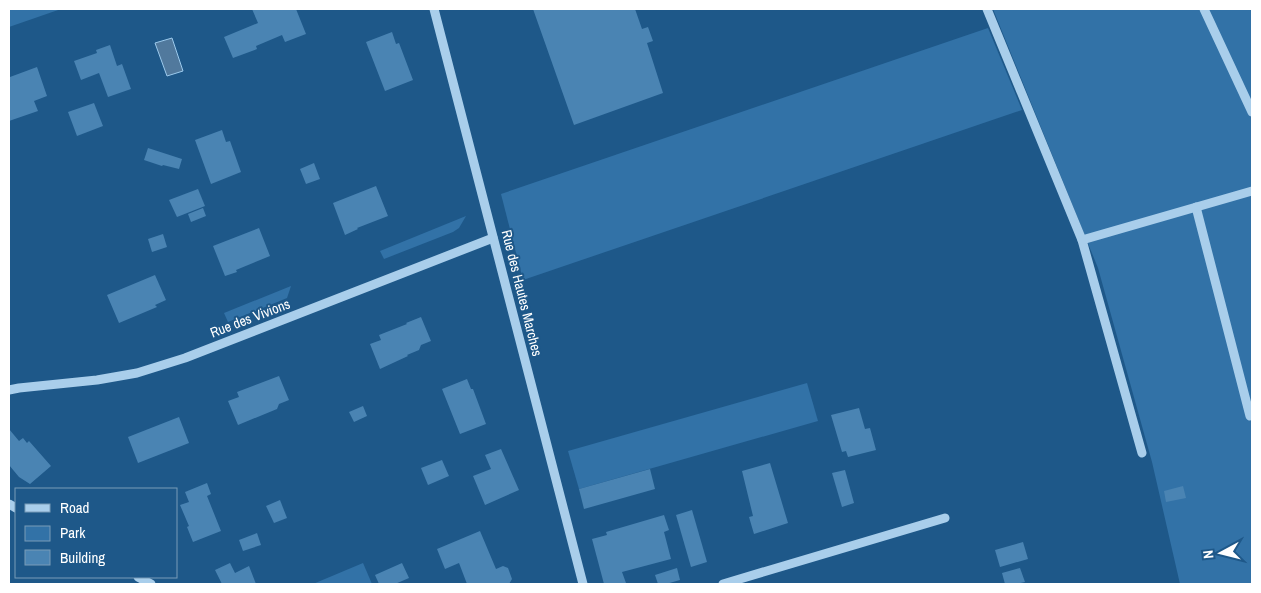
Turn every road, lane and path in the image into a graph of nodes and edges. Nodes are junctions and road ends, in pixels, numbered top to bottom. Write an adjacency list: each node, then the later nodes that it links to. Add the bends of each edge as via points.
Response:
1 (434, 9): 7 (street, Rue des Hautes Marches)
2 (987, 9): 8 (street)
3 (1204, 9): 4 (street)
4 (1252, 112)
5 (1252, 191): 6 (street)
6 (1196, 207): 8 (street); 10 (street)
7 (493, 238): 9 (street, Rue des Vivions, via 185,358 137,373); 15 (street, Rue des Hautes Marches)
8 (1082, 240): 11 (street)
9 (9, 390)
10 (1250, 416)
11 (1142, 453)
12 (944, 518): 16 (street)
13 (140, 578): 14 (street)
14 (151, 584)
15 (584, 584)
16 (723, 584)

